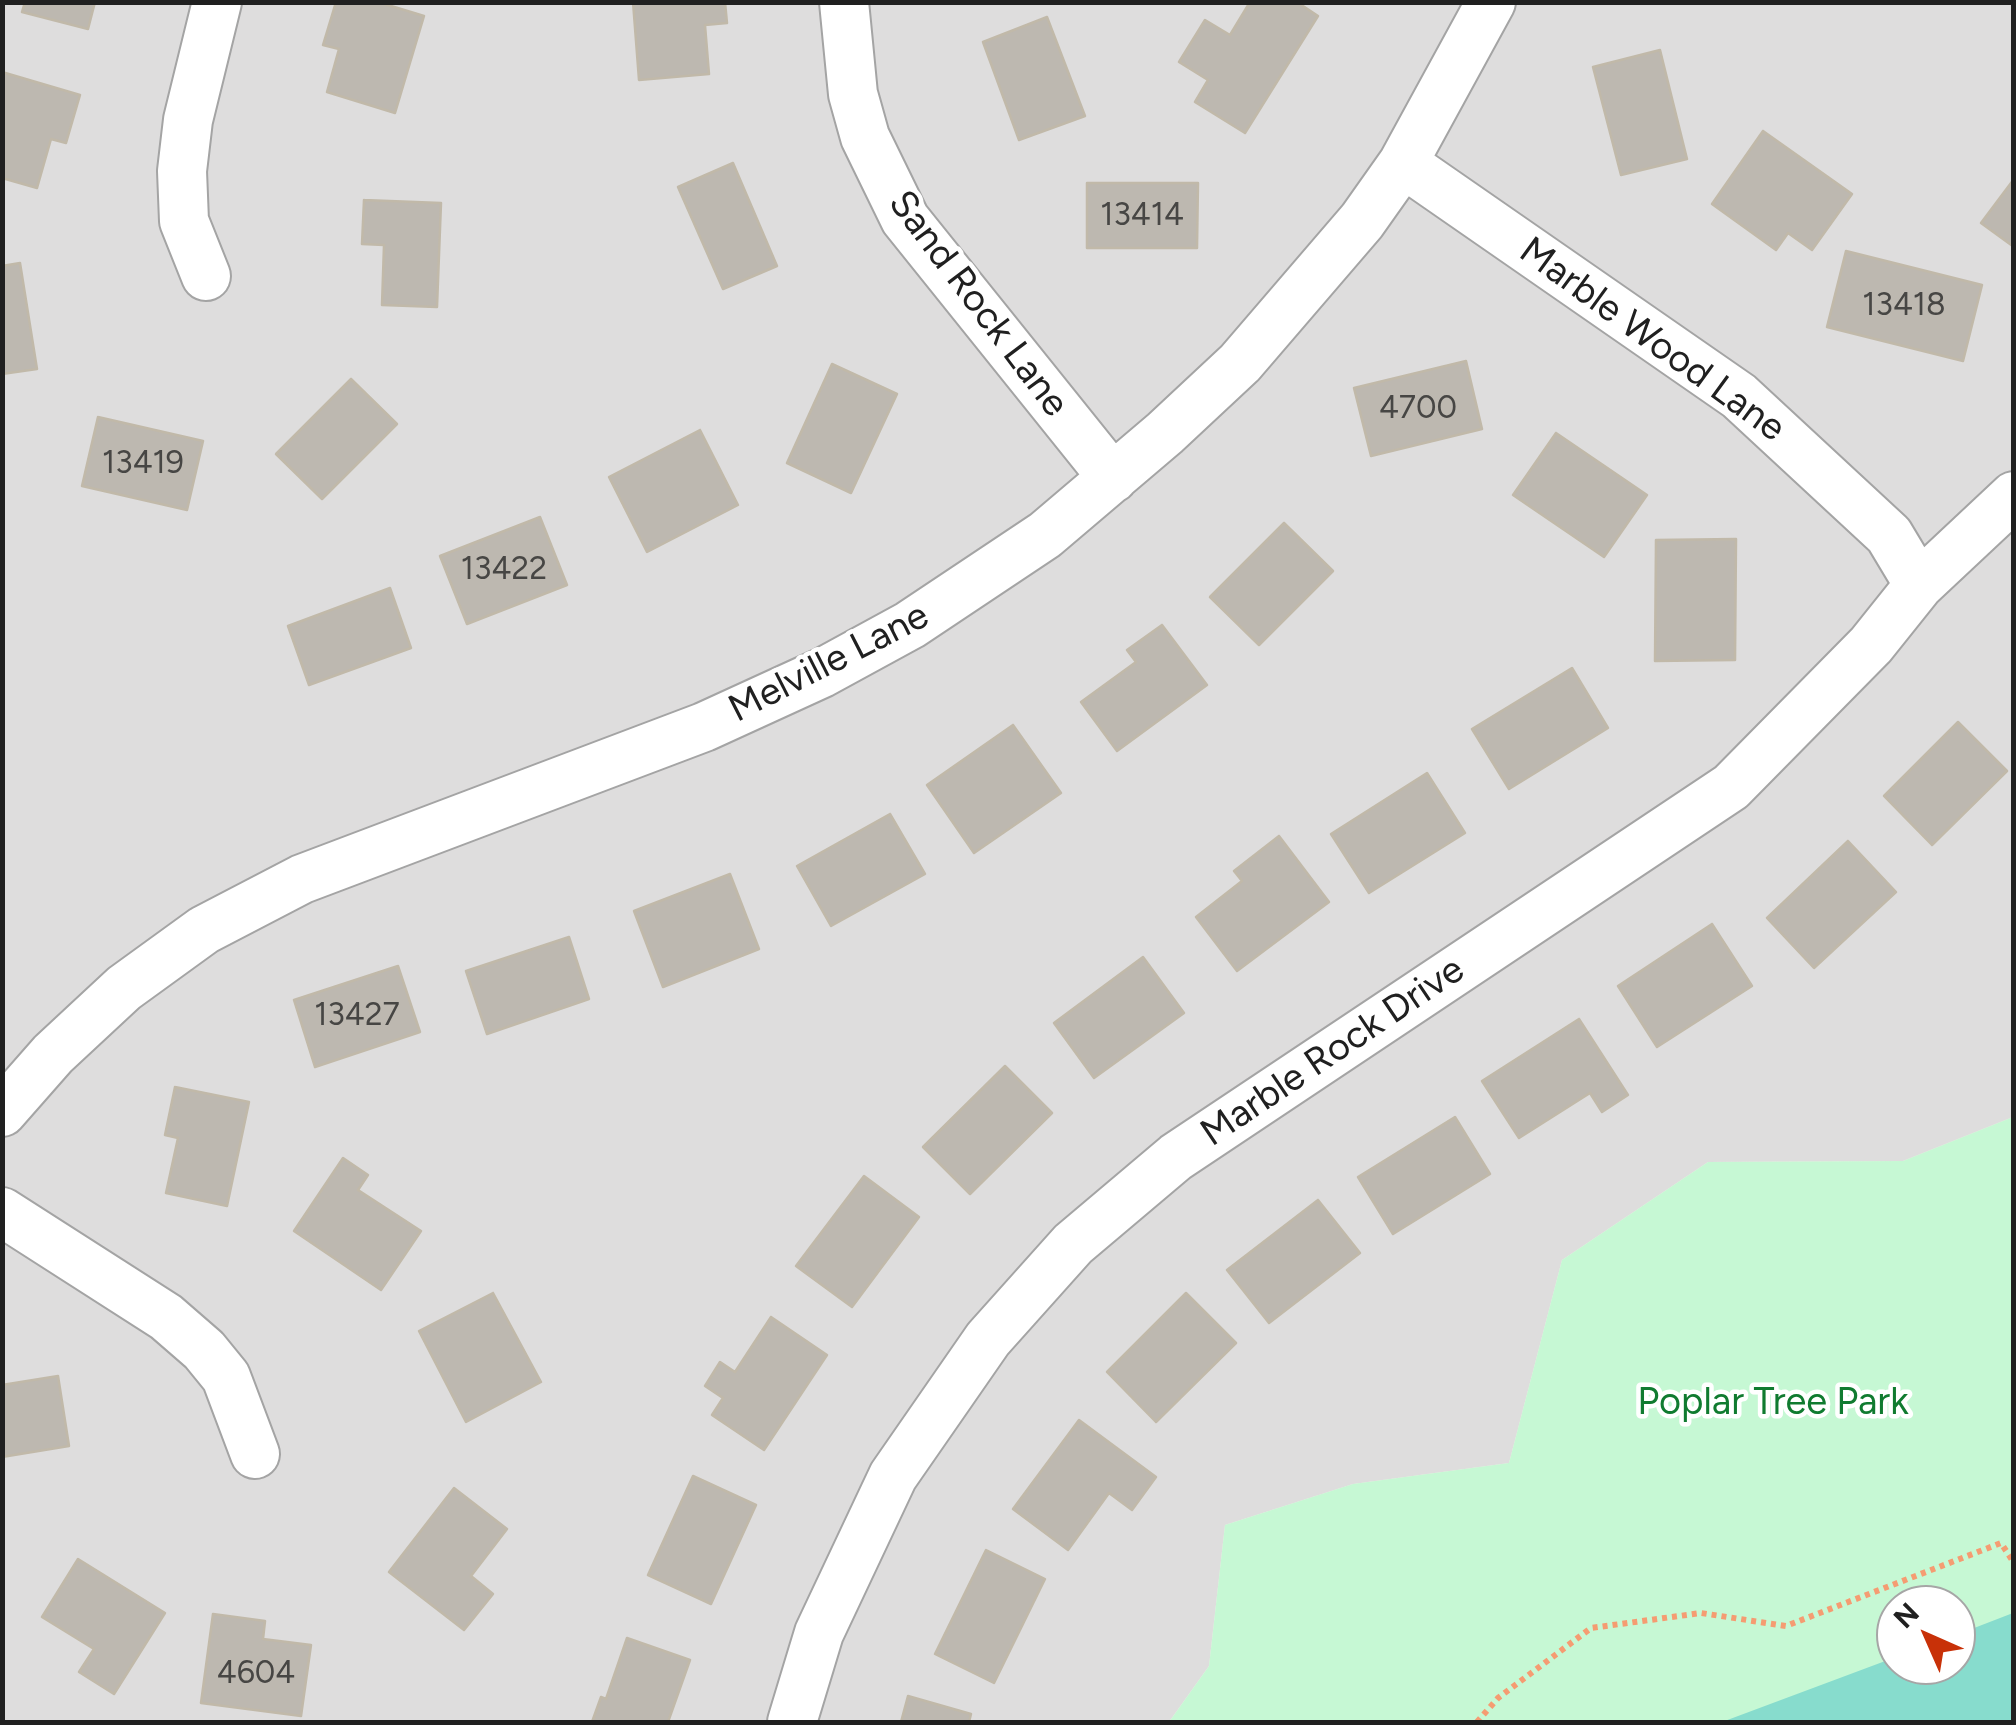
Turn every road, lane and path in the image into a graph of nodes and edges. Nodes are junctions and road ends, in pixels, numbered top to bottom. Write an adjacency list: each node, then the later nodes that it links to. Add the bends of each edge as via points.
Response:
1 (217, 2): 5 (street, via 182,171 184,220)
2 (844, 2): 6 (street, Sand Rock Lane, via 857,108 905,219)
3 (1491, 2): 4 (street, Melville Lane)
4 (1403, 163): 6 (street, Melville Lane, via 1240,363); 8 (street, Marble Wood Lane, via 1738,396 1889,536)
5 (206, 276)
6 (1113, 478): 9 (street, Melville Lane, via 1005,564 822,673 704,727 302,879 204,930 124,988)
7 (2014, 496): 8 (street, Marble Rock Drive)
8 (1919, 585): 13 (street, Marble Rock Drive, via 1871,645 1732,788 1176,1157 1074,1244 988,1339 894,1476 820,1633)
9 (2, 1112)
10 (2, 1212): 11 (street, via 166,1317 204,1350 226,1378)
11 (255, 1454)
12 (2014, 1562): 14 (path, via 2001,1543 1786,1626 1702,1613 1591,1628 1498,1698)
13 (792, 1722)
14 (1477, 1722)

